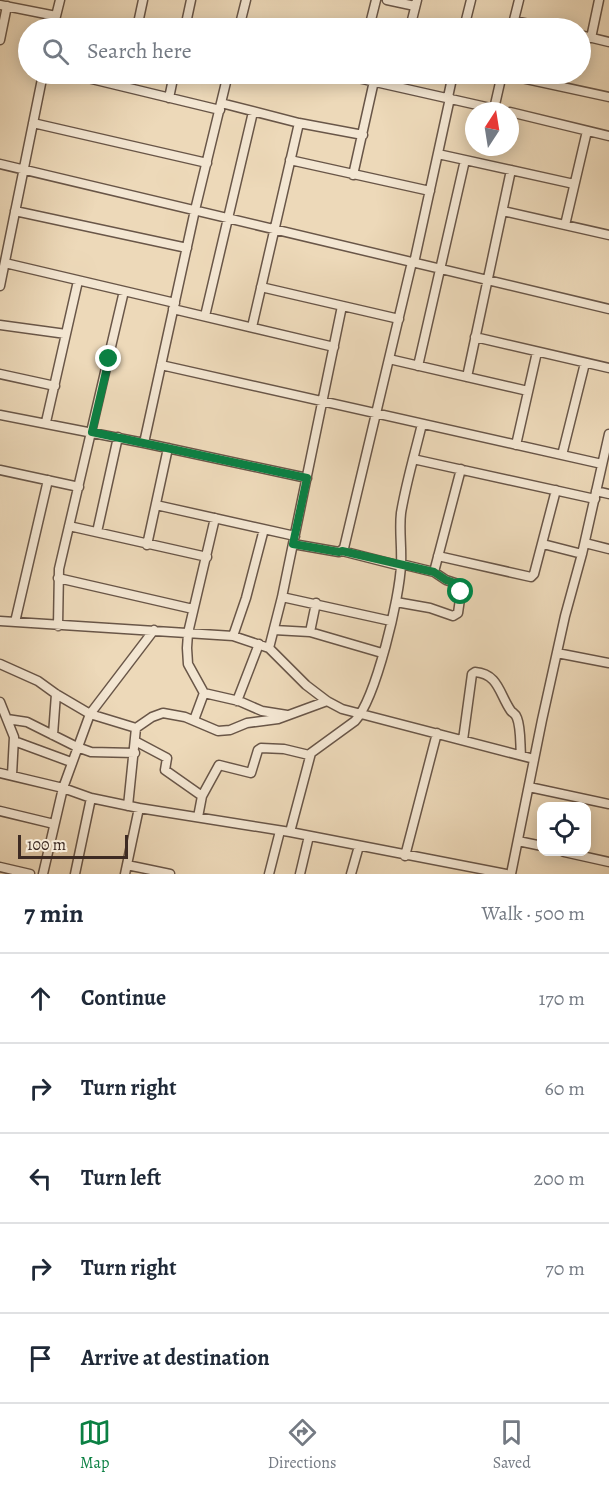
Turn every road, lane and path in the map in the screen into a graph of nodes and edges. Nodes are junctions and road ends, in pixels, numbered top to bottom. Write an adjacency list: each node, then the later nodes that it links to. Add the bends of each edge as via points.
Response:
1 (60, 0): 12 (street)
2 (143, 0): 13 (street)
3 (191, 0): 14 (street)
4 (246, 0): 15 (street)
5 (375, 0): 16 (street)
6 (387, 0): 10 (street)
7 (471, 0): 18 (street)
8 (519, 0): 19 (street)
9 (599, 0): 20 (street)
10 (416, 3): 17 (street)
11 (4, 5): 12 (street); 21 (street)
12 (56, 16)
13 (139, 18)
14 (187, 18)
15 (242, 18)
16 (371, 18)
17 (412, 18)
18 (466, 18)
19 (515, 18)
20 (591, 38): 22 (street)
21 (0, 40)
22 (609, 42)
23 (41, 84): 42 (street)
24 (115, 84): 32 (street)
25 (172, 84): 34 (street)
26 (226, 84): 39 (street)
27 (373, 84): 45 (street)
28 (388, 84): 33 (street)
29 (451, 84): 35 (street)
30 (500, 84): 38 (street)
31 (547, 84): 36 (street)
32 (124, 86): 34 (street)
33 (397, 86): 35 (street)
34 (169, 98): 39 (street)
35 (449, 98): 37 (street); 47 (street)
36 (609, 98)
37 (467, 102)
38 (495, 102)
39 (220, 106): 40 (street); 50 (street)
40 (253, 112): 43 (street); 60 (street)
41 (519, 114): 44 (street)
42 (33, 123): 50 (street); 52 (street)
43 (299, 123): 45 (street); 48 (street)
44 (587, 131): 46 (street); 55 (street)
45 (363, 135): 54 (street)
46 (609, 136)
47 (438, 154): 49 (street); 56 (street)
48 (290, 160): 54 (street); 62 (street)
49 (465, 160): 53 (street); 67 (street)
50 (207, 163): 57 (street)
51 (0, 164): 52 (street)
52 (23, 169): 57 (street); 58 (street)
53 (512, 170): 55 (street); 59 (street)
54 (353, 175): 56 (street)
55 (574, 184): 61 (street)
56 (430, 191): 65 (street)
57 (195, 210): 60 (street); 64 (street)
58 (15, 211): 64 (street); 66 (street)
59 (503, 211): 61 (street); 69 (street)
60 (228, 218): 62 (street); 76 (street)
61 (565, 225): 63 (street)
62 (274, 229): 65 (street); 71 (street)
63 (609, 235)
64 (187, 248): 73 (street)
65 (413, 262): 67 (street); 77 (street)
66 (5, 263): 68 (street); 70 (street)
67 (441, 269): 69 (street); 87 (street)
68 (78, 280): 72 (street); 80 (street)
69 (488, 280): 75 (street); 81 (street)
70 (0, 286)
71 (261, 287): 74 (street); 79 (street)
72 (124, 291): 73 (street); 98 (street)
73 (174, 306): 76 (street); 86 (street)
74 (342, 306): 77 (street); 82 (street)
75 (609, 309)
76 (205, 316): 79 (street)
77 (399, 319): 84 (street)
78 (0, 320): 80 (street)
79 (252, 327): 82 (street)
80 (66, 334): 91 (street)
81 (476, 337): 83 (street); 90 (street)
82 (334, 347): 93 (street)
83 (537, 352): 85 (street); 92 (street)
84 (389, 359): 87 (street); 94 (street)
85 (585, 363): 88 (street); 104 (street)
86 (161, 365): 93 (street); 101 (street)
87 (418, 366): 90 (street)
88 (609, 368)
89 (0, 374): 91 (street)
90 (467, 377): 92 (street)
91 (54, 386): 96 (street)
92 (528, 391): 102 (street)
93 (323, 402): 94 (street); 109 (street)
94 (375, 413): 97 (street); 125 (street)
95 (0, 414): 96 (street)
96 (46, 422): 98 (street)
97 (422, 424): 102 (street); 105 (street)
98 (92, 432): 100 (street); 111 (street)
99 (609, 434): 106 (street)
100 (118, 438): 101 (street); 119 (street)
101 (144, 443): 103 (street)
102 (516, 445): 104 (street)
103 (168, 448): 109 (street); 115 (street)
104 (562, 455): 106 (street)
105 (413, 459): 107 (street); 129 (street, via 401,514)
106 (602, 464): 114 (street)
107 (461, 469): 112 (street); 127 (street)
108 (0, 470): 110 (street)
109 (307, 478): 120 (street)
110 (48, 480): 111 (street); 138 (street)
111 (79, 487): 117 (street)
112 (556, 490): 114 (street); 122 (street)
113 (609, 494): 114 (street)
114 (596, 495): 121 (street)
115 (156, 505): 116 (street); 123 (street)
116 (215, 518): 118 (street); 128 (street)
117 (69, 526): 119 (street); 131 (street)
118 (264, 529): 120 (street); 144 (street)
119 (97, 532): 123 (street)
120 (294, 540): 125 (street); 132 (street)
121 (585, 543): 124 (street); 126 (street)
122 (543, 544): 126 (street); 127 (street, via 534,574 528,577)
123 (147, 545): 128 (street)
124 (609, 549)
125 (342, 551): 129 (street)
126 (582, 554): 147 (street)
127 (438, 556): 130 (street)
128 (207, 557): 135 (street)
129 (401, 565): 130 (street); 133 (street)
130 (434, 572): 133 (street, via 460,587 456,615)
131 (58, 578): 135 (street); 139 (street)
132 (282, 597): 134 (street); 141 (street)
133 (396, 602): 137 (street)
134 (316, 603): 137 (street); 142 (street)
135 (194, 609): 143 (street)
136 (0, 621): 138 (street)
137 (392, 621): 148 (street)
138 (15, 622): 139 (street)
139 (58, 626): 140 (street)
140 (154, 630): 143 (street); 156 (street)
141 (274, 630): 142 (street); 146 (street)
142 (310, 632): 148 (street)
143 (188, 633): 144 (street); 151 (street, via 188,664)
144 (233, 636): 145 (street)
145 (259, 644): 146 (street); 153 (street)
146 (268, 648): 154 (street)
147 (556, 652): 149 (street); 171 (street)
148 (382, 653): 157 (street)
149 (609, 663)
150 (0, 664): 152 (street)
151 (204, 693): 153 (street); 160 (street)
152 (56, 694): 156 (street); 163 (street)
153 (237, 700): 158 (street, via 262,711)
154 (327, 701): 157 (street); 158 (street)
155 (0, 702): 159 (street)
156 (90, 714): 161 (street); 167 (street)
157 (361, 714): 162 (street); 169 (street)
158 (291, 715): 160 (street, via 224,731)
159 (7, 719): 163 (street, via 27,722); 165 (street)
160 (194, 720): 161 (street, via 163,713)
161 (136, 728): 166 (street)
162 (437, 733): 164 (street); 191 (street)
163 (53, 735): 167 (street)
164 (463, 740): 170 (street); 170 (street, via 472,674 485,673 516,716)
165 (14, 741): 172 (street); 174 (street)
166 (135, 741): 168 (street); 177 (street, via 167,758 165,770)
167 (77, 747): 168 (street, via 95,753); 172 (street)
168 (135, 753): 180 (street)
169 (309, 755): 177 (street, via 260,748 252,772 219,765); 186 (street)
170 (522, 755): 171 (street)
171 (534, 759): 175 (street)
172 (71, 762): 176 (street)
173 (0, 773): 174 (street)
174 (12, 775): 176 (street)
175 (529, 787): 179 (street); 188 (street)
176 (63, 788): 178 (street); 184 (street)
177 (202, 796): 183 (street)
178 (91, 798): 180 (street); 198 (street)
179 (609, 804)
180 (128, 806): 181 (street)
181 (139, 808): 183 (street); 195 (street)
182 (0, 812): 184 (street)
183 (198, 817): 185 (street)
184 (54, 824): 197 (street)
185 (280, 831): 186 (street); 200 (street)
186 (290, 832): 187 (street)
187 (309, 836): 190 (street); 201 (street)
188 (518, 841): 189 (street); 204 (street)
189 (537, 845)
190 (358, 846): 191 (street); 202 (street)
191 (405, 856): 203 (street)
192 (582, 856): 193 (street)
193 (609, 862)
194 (0, 867): 196 (street)
195 (126, 869): 199 (street)
196 (30, 874)
197 (43, 874)
198 (75, 874)
199 (170, 874)
200 (269, 874)
201 (300, 874)
202 (351, 874)
203 (506, 874)
204 (511, 874)

